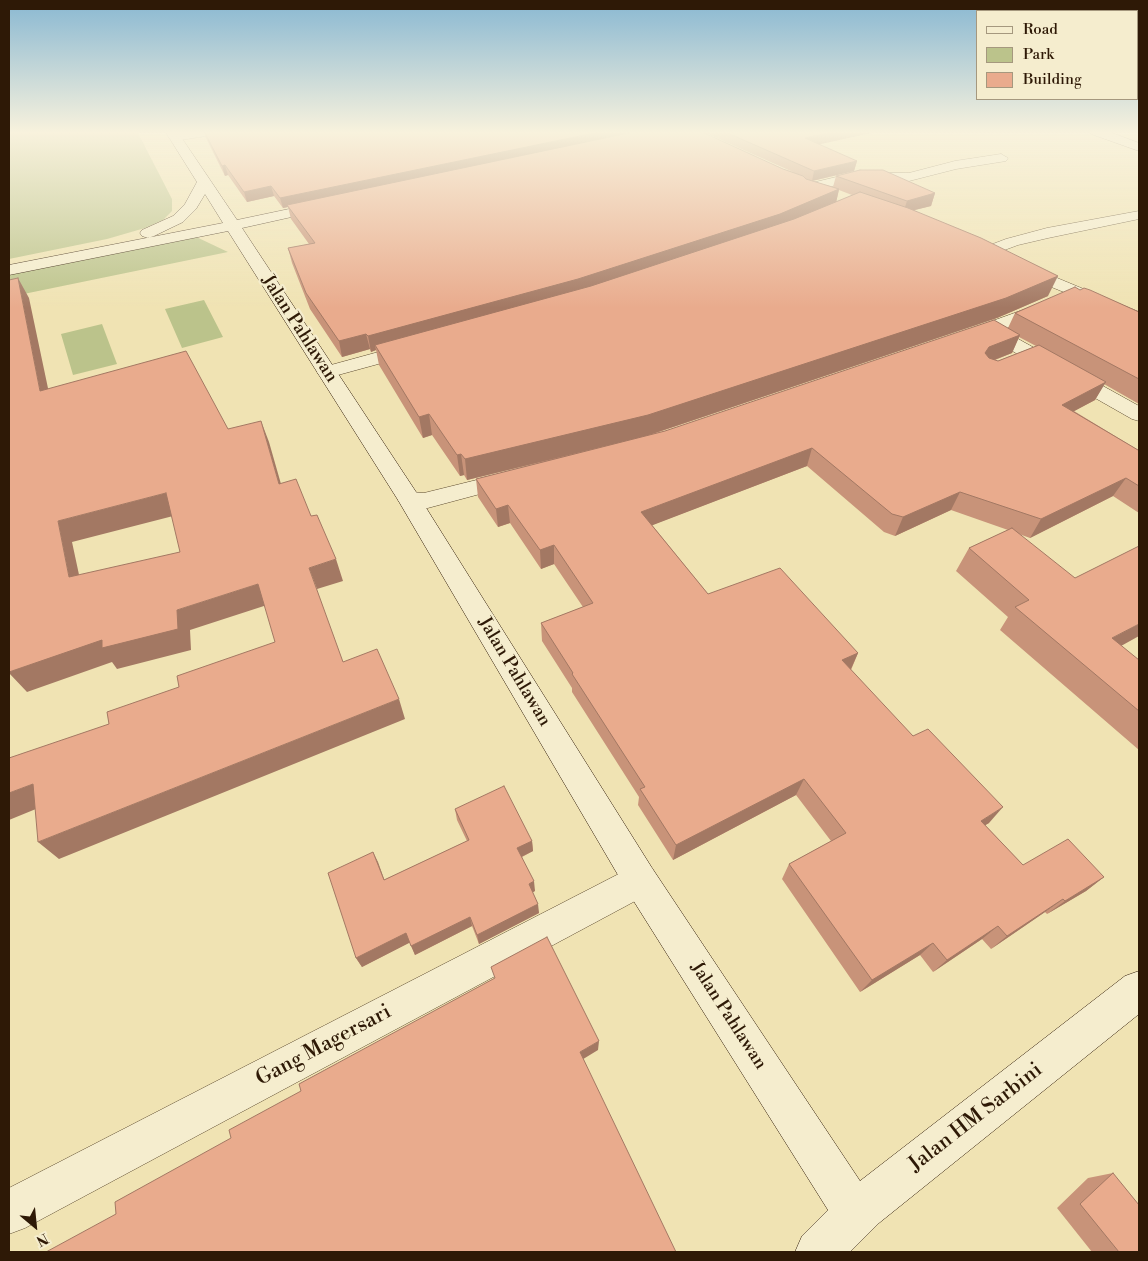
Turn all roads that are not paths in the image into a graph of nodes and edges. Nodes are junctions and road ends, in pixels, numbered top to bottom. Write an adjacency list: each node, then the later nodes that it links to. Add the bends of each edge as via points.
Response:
1 (200, 190): 12 (main road, via 178,219)
2 (208, 190): 6 (main road, Jalan Pahlawan)
3 (813, 190): 4 (main road)
4 (837, 198)
5 (340, 202): 8 (main road)
6 (221, 209): 8 (main road); 10 (main road, Jalan Pahlawan)
7 (1139, 215): 13 (main road, via 1047,233)
8 (272, 216): 10 (main road)
9 (190, 234): 10 (main road); 10 (main road); 12 (main road)
10 (238, 236): 22 (main road, Jalan Pahlawan)
11 (966, 246): 13 (main road)
12 (98, 252): 14 (main road)
13 (983, 253): 15 (main road)
14 (9, 270)
15 (1077, 291): 16 (main road); 17 (main road)
16 (1139, 318)
17 (989, 330): 19 (main road); 20 (main road)
18 (427, 345): 22 (main road)
19 (944, 345)
20 (1032, 354): 21 (main road); 23 (main road)
21 (1006, 364)
22 (327, 372): 25 (main road, Jalan Pahlawan)
23 (1139, 415)
24 (530, 473): 25 (main road, via 424,501)
25 (410, 500): 26 (main road, Jalan Pahlawan)
26 (640, 880): 28 (main road, Gang Magersari); 29 (main road, Jalan Pahlawan)
27 (1139, 990): 29 (main road, Jalan HM Sarbini)
28 (9, 1212)
29 (856, 1214): 30 (main road, Jalan HM Sarbini)
30 (818, 1252)

